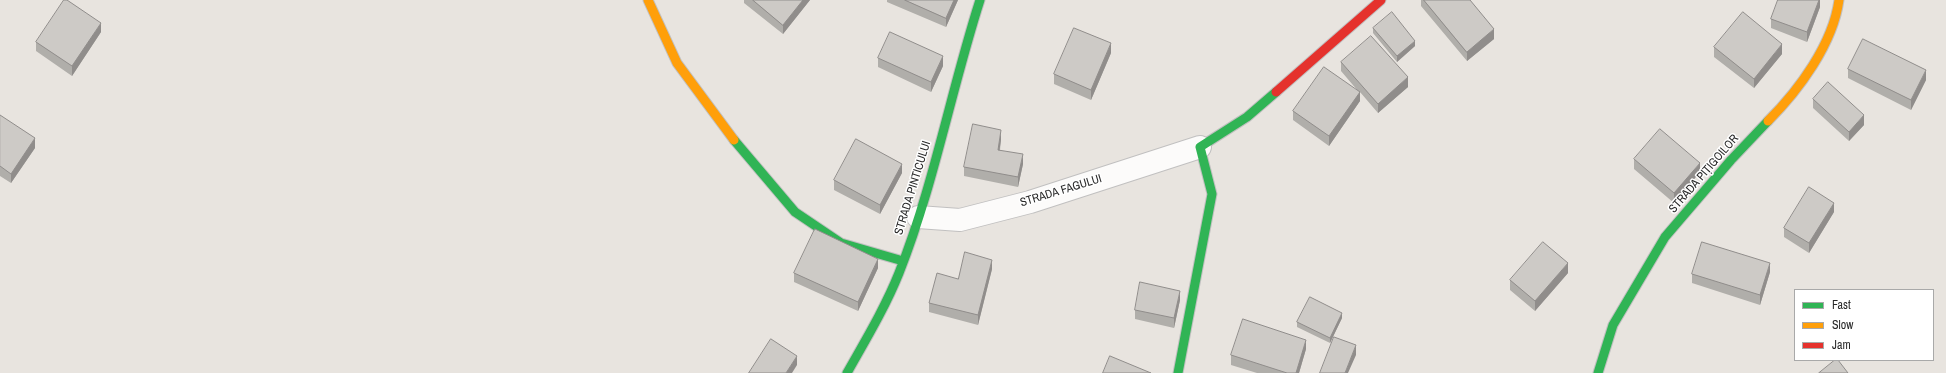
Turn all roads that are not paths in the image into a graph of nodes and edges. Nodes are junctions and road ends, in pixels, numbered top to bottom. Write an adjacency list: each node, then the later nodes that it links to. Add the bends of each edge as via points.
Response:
1 (648, 0): 7 (street, via 677,63 735,140 795,212 841,243)
2 (980, 0): 6 (street, STRADA PINTICULUI)
3 (1381, 0): 5 (street, STRADA FAGULUI, via 1247,117)
4 (1839, 0): 10 (street, STRADA PIȚIGOILOR, via 1837,16 1817,59 1786,103 1731,160 1665,237 1613,325)
5 (1200, 147): 6 (street, STRADA FAGULUI, via 1030,202 960,220); 9 (street, via 1212,194)
6 (918, 217): 7 (street, STRADA PINTICULUI)
7 (903, 261): 8 (street, STRADA PINTICULUI, via 871,331)
8 (847, 373)
9 (1178, 373)
10 (1598, 373)

